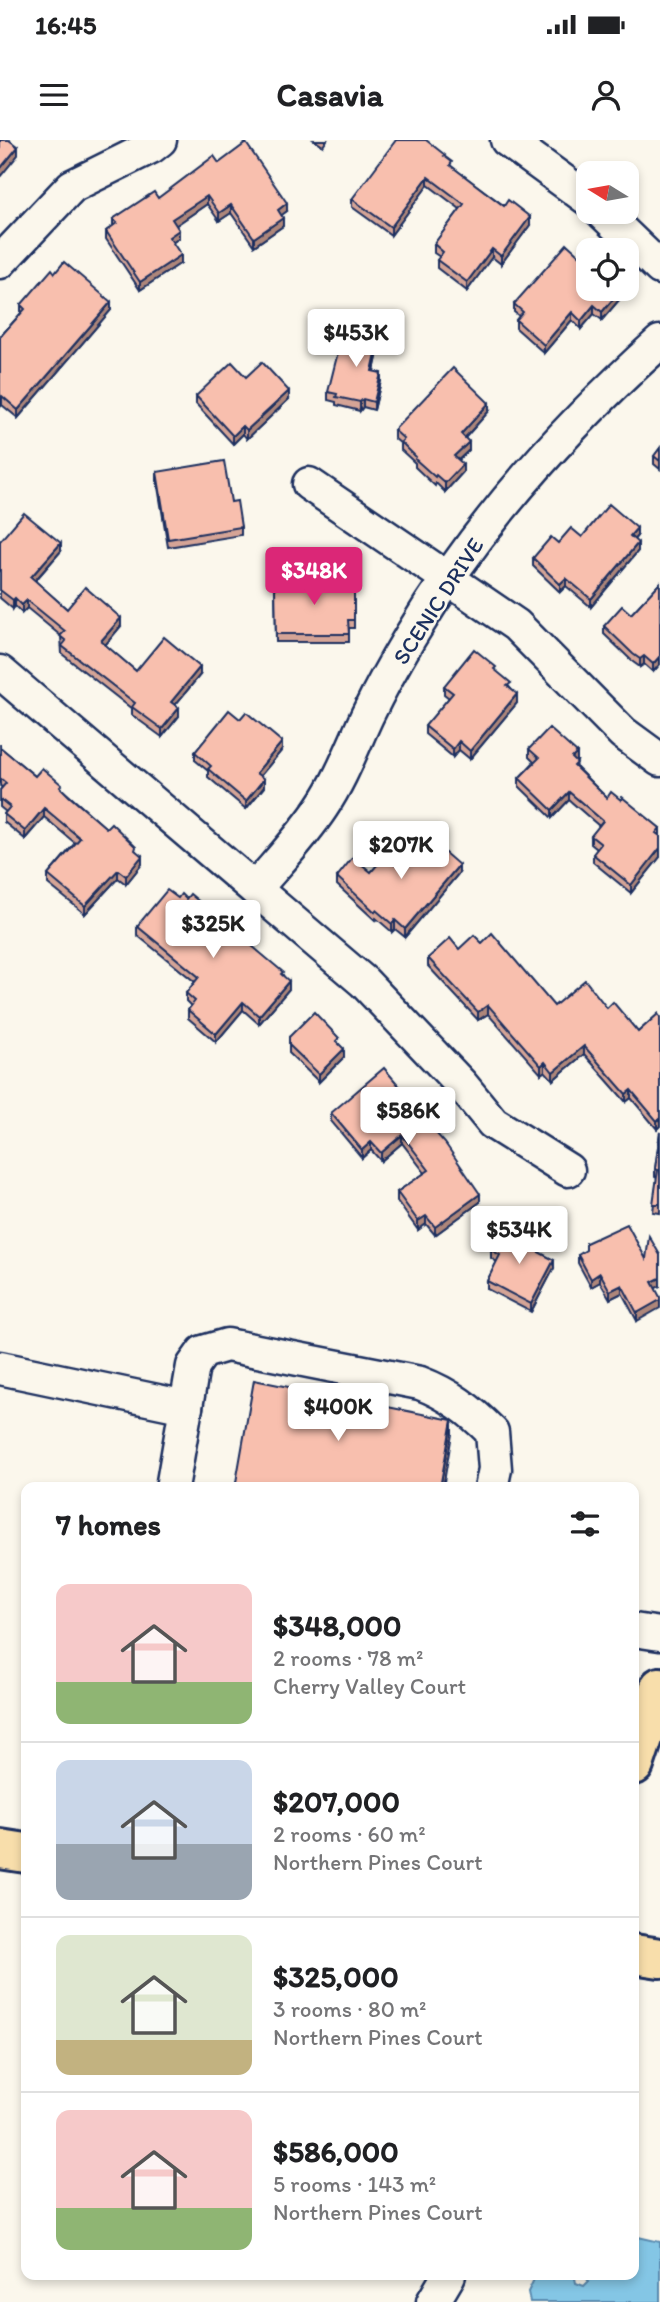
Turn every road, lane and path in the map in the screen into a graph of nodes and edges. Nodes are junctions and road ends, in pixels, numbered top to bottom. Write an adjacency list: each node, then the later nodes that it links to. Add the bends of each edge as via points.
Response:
1 (160, 140): 5 (street, via 72,186)
2 (507, 140): 3 (street)
3 (576, 190)
4 (614, 224): 6 (street)
5 (0, 262)
6 (660, 268)
7 (660, 342): 9 (street, SCENIC DRIVE, via 600,396 539,462)
8 (309, 484): 9 (street)
9 (449, 579): 11 (street, via 516,625 623,733); 12 (street, SCENIC DRIVE, via 368,713 323,806)
10 (0, 672): 12 (street)
11 (660, 760)
12 (255, 889): 13 (street, via 364,982 494,1123)
13 (568, 1170)
14 (0, 1368): 15 (street)
15 (186, 1407): 16 (street); 17 (street, via 193,1366 203,1352 227,1345 420,1383 444,1392 492,1432)
16 (174, 1482)
17 (492, 1482)
18 (639, 1631): 19 (street)
19 (660, 1634)
20 (660, 1687): 21 (main road)
21 (639, 1750)
22 (0, 1849): 23 (main road)
23 (21, 1852)
24 (639, 1955): 25 (main road)
25 (660, 1958)
26 (446, 2280): 27 (street)
27 (433, 2302)

